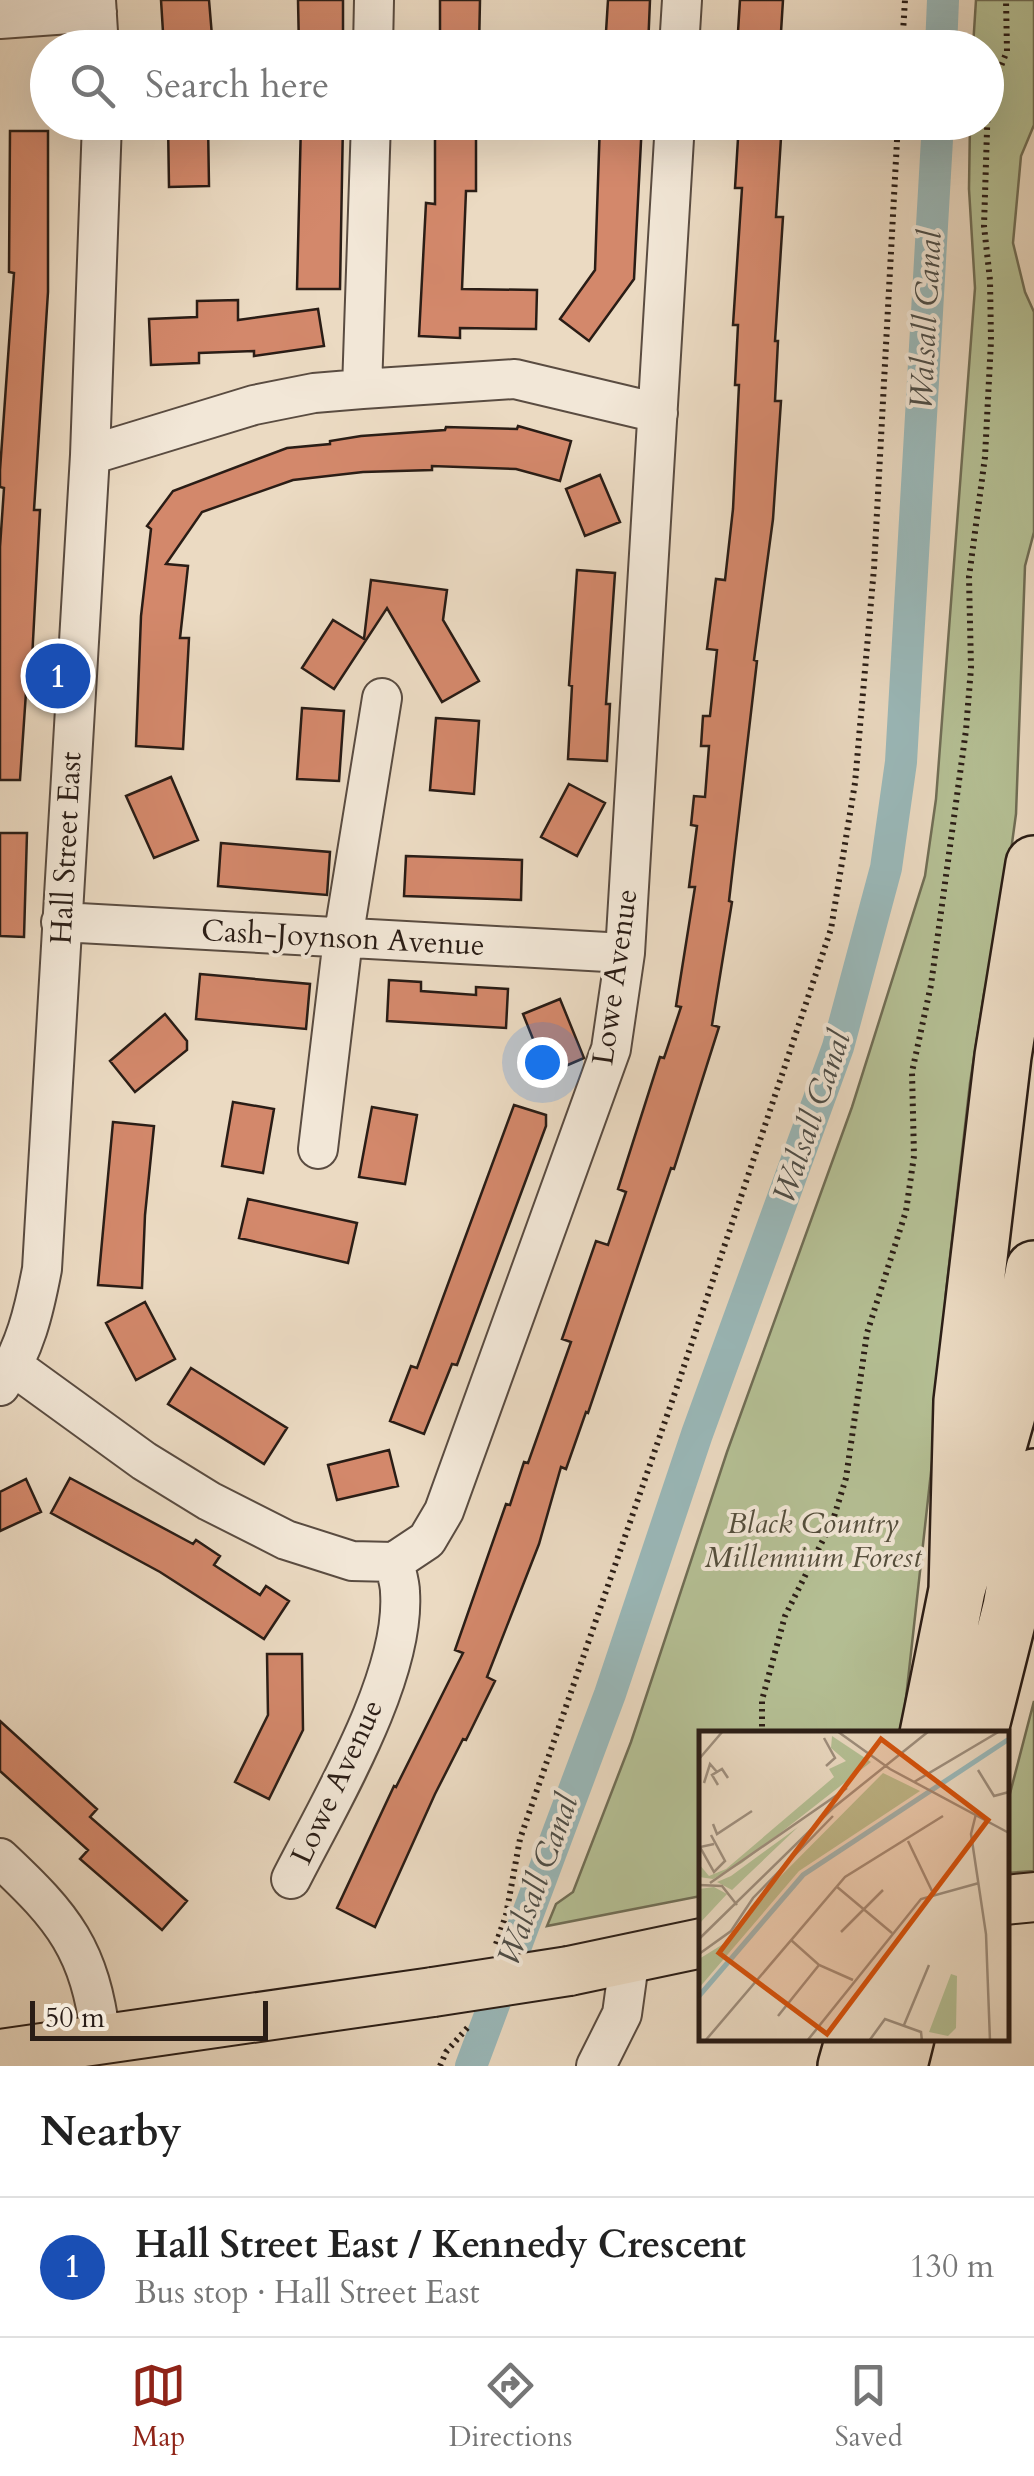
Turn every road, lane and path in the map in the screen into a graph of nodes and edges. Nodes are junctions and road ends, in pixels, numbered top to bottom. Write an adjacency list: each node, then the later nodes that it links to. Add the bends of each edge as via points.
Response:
1 (374, 0): 7 (street)
2 (682, 0): 8 (street)
3 (905, 0): 9 (path)
4 (1006, 0): 10 (path)
5 (0, 19): 6 (street)
6 (97, 20)
7 (373, 30)
8 (680, 30)
9 (903, 30)
10 (1004, 59)
11 (101, 140): 18 (street, Hall Street East)
12 (369, 140): 16 (street)
13 (674, 140): 17 (street, Lowe Avenue)
14 (897, 140): 40 (path, via 874,568 855,783 831,929 520,1838)
15 (987, 140): 32 (path, via 991,342 986,457 969,577 968,714 931,985 912,1072 906,1211 867,1333 846,1478 833,1520 785,1616 762,1700)
16 (362, 389): 17 (street, via 516,379); 18 (street, via 254,405)
17 (658, 413): 23 (street, Lowe Avenue)
18 (90, 455): 21 (street, Hall Street East)
19 (382, 698): 22 (street)
20 (1034, 864): 30 (highway, via 1003,1056 962,1401)
21 (61, 922): 22 (street, Cash-Joynson Avenue); 26 (street, Hall Street East, via 42,1269 32,1320)
22 (343, 938): 23 (street, Cash-Joynson Avenue); 24 (street)
23 (625, 953): 29 (street, Lowe Avenue, via 611,1049 463,1463 428,1540)
24 (318, 1149)
25 (1034, 1269): 30 (highway, via 1007,1415)
26 (7, 1376): 29 (street, via 208,1500 286,1540 352,1561)
27 (1034, 1477): 31 (highway)
28 (1034, 1535): 31 (highway)
29 (394, 1562): 36 (street, Lowe Avenue, via 398,1636 371,1719)
30 (957, 1590): 33 (highway)
31 (1011, 1607): 34 (highway)
32 (762, 1731)
33 (929, 1731)
34 (980, 1731)
35 (0, 1858): 43 (street, via 66,1926 96,2000)
36 (291, 1880)
37 (1034, 1896): 38 (main road)
38 (1009, 1900)
39 (699, 1944): 41 (main road)
40 (493, 1952)
41 (630, 1956): 42 (main road, bridge); 48 (street, via 622,2014)
42 (453, 2000): 43 (main road); 47 (path, via 467,2028)
43 (100, 2039): 46 (main road)
44 (853, 2041): 49 (highway)
45 (905, 2041): 50 (highway)
46 (0, 2054)
47 (440, 2066)
48 (596, 2066)
49 (846, 2066)
50 (898, 2066)

